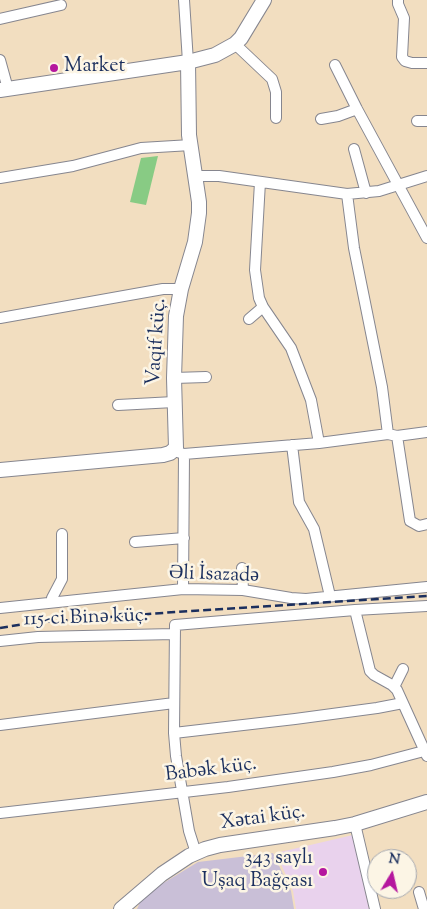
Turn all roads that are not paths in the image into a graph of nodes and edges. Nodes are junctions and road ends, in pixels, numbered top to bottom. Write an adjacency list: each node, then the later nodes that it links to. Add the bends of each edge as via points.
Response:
1 (184, 0): 8 (street)
2 (264, 0): 6 (street)
3 (398, 0): 9 (street, via 404,18 402,57 412,63)
4 (61, 5): 5 (street)
5 (0, 19)
6 (235, 44): 8 (street, via 215,55); 13 (street, via 272,79 276,92)
7 (0, 60): 11 (street)
8 (188, 62): 11 (street); 15 (street, Vaqif küç.)
9 (427, 63)
10 (335, 65): 12 (street)
11 (4, 89)
12 (357, 109): 14 (street); 21 (street)
13 (276, 118)
14 (321, 120)
15 (191, 145): 17 (street, Vaqif küç.); 19 (street, via 141,148 73,166)
16 (354, 149): 22 (street)
17 (196, 176): 20 (street); 25 (street, Vaqif küç., via 199,202 197,229)
18 (427, 176): 21 (street)
19 (0, 178)
20 (260, 182): 23 (street); 26 (street, via 255,270)
21 (398, 185): 22 (street); 24 (street)
22 (366, 193): 23 (street)
23 (347, 194): 34 (street, via 354,248)
24 (427, 238)
25 (181, 290): 27 (street, via 163,289); 30 (street, Vaqif küç., via 176,316)
26 (263, 307): 28 (street); 35 (street, via 291,348 311,400)
27 (0, 318)
28 (250, 319)
29 (206, 377): 30 (street)
30 (174, 378): 31 (street, Vaqif küç.)
31 (174, 402): 32 (street); 37 (street, Vaqif küç.)
32 (118, 406)
33 (427, 432): 34 (street)
34 (392, 435): 35 (street); 39 (street, via 410,521 418,526)
35 (319, 443): 36 (street)
36 (292, 445): 37 (street); 47 (street, via 299,502 314,529)
37 (179, 452): 38 (street); 41 (street)
38 (0, 470)
39 (427, 524)
40 (62, 534): 48 (street, via 62,579)
41 (184, 538): 42 (street); 45 (street)
42 (135, 542)
43 (242, 568): 46 (street)
44 (427, 587): 47 (street, Əli İsazadə)
45 (183, 589): 46 (street, Əli İsazadə); 48 (street, Əli İsazadə)
46 (243, 590): 47 (street, Əli İsazadə, via 291,598)
47 (330, 596)
48 (52, 602): 50 (street, Əli İsazadə)
49 (427, 606): 51 (street)
50 (0, 608)
51 (355, 610): 52 (street, via 175,625); 55 (street, via 370,671)
52 (174, 634): 53 (street, 115-ci Binə küç.); 56 (street)
53 (0, 641)
54 (403, 669): 55 (street)
55 (394, 687): 57 (street)
56 (174, 703): 58 (street); 59 (street)
57 (403, 703): 59 (street); 60 (street)
58 (0, 725)
59 (174, 732): 61 (street)
60 (426, 754): 61 (street, Babək küç., via 333,772)
61 (182, 793): 63 (street, Babək küç.); 65 (street)
62 (427, 802): 64 (street, Xətai küç.)
63 (0, 813)
64 (355, 824): 65 (street, Xətai küç., via 213,846); 68 (street)
65 (196, 853): 67 (street, Xətai küç., via 162,874)
66 (419, 892): 69 (street)
67 (122, 909)
68 (375, 909)
69 (424, 909)

